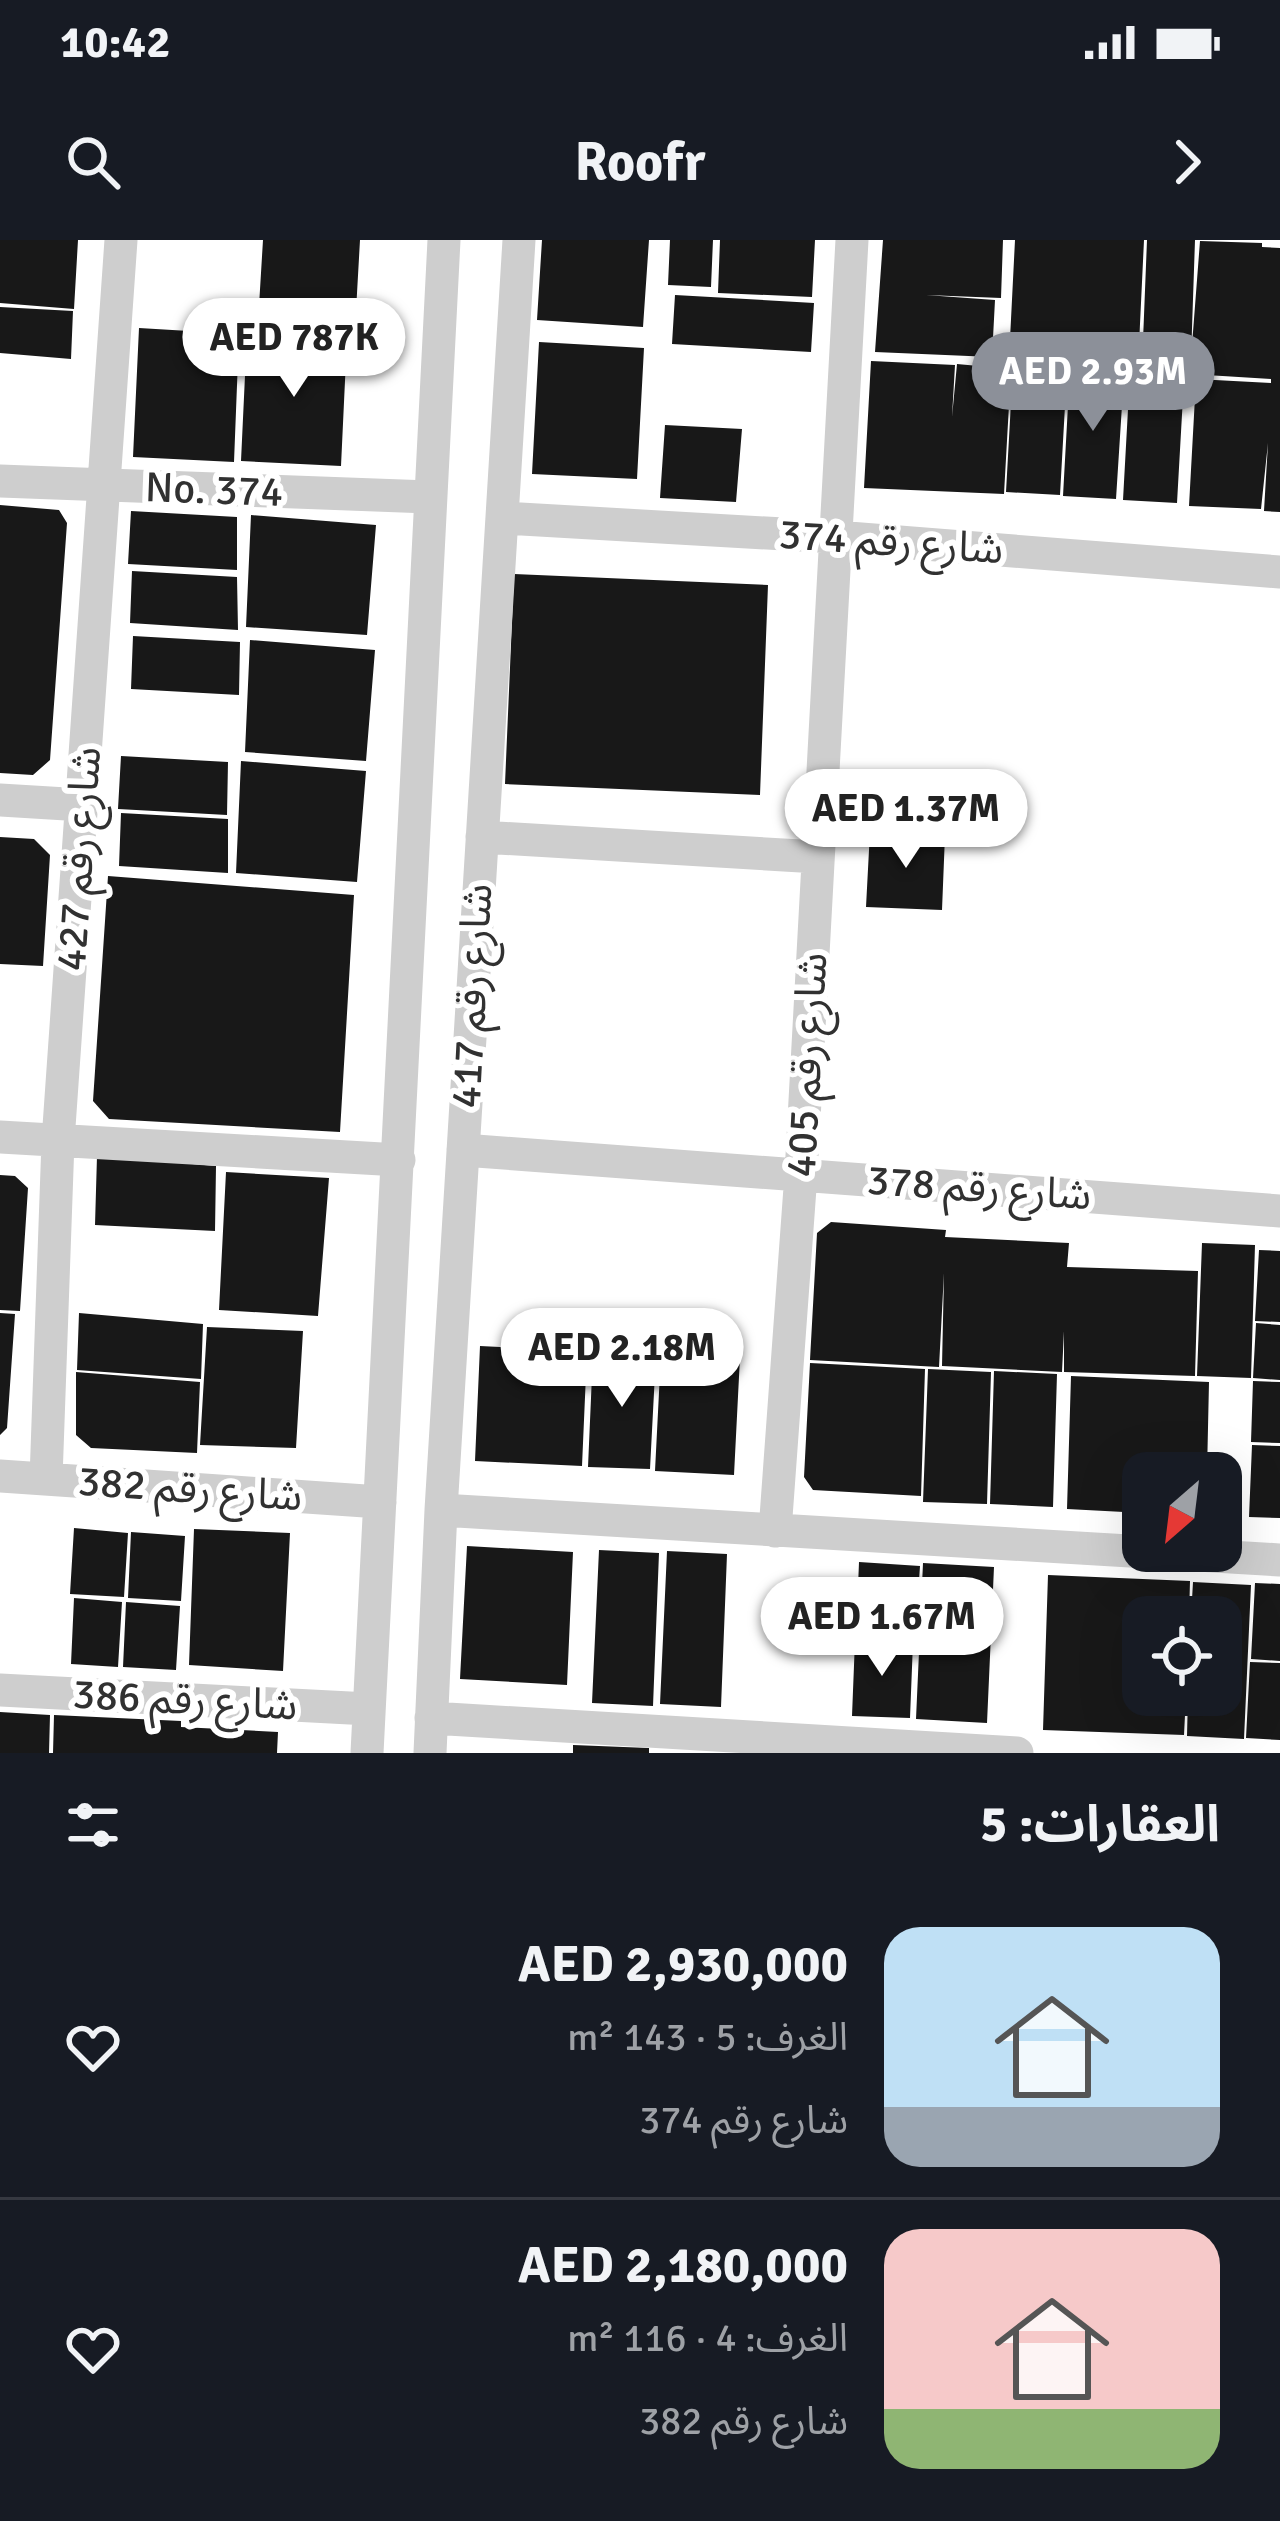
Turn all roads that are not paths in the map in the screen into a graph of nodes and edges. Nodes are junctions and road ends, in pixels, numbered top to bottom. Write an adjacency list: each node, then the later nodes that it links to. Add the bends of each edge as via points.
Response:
1 (122, 240): 6 (street, شارع رقم 427)
2 (443, 240): 7 (street, شارع رقم 417)
3 (519, 240): 8 (street, شارع رقم 417)
4 (852, 240): 9 (street, شارع رقم 405)
5 (0, 481): 6 (street, No. 374)
6 (103, 486): 7 (street, No. 374); 12 (street, شارع رقم 427)
7 (428, 497): 18 (street, شارع رقم 417)
8 (502, 518): 9 (street, شارع رقم 374); 13 (street, شارع رقم 417)
9 (836, 537): 10 (street, شارع رقم 374); 14 (street, شارع رقم 405)
10 (1280, 572)
11 (0, 800): 12 (street)
12 (83, 805): 16 (street, شارع رقم 427)
13 (482, 837): 14 (street); 17 (street, شارع رقم 417)
14 (818, 857): 19 (street, شارع رقم 405)
15 (0, 1137): 16 (street)
16 (58, 1141): 18 (street); 22 (street, شارع رقم 427)
17 (463, 1150): 19 (street, شارع رقم 378); 24 (street, شارع رقم 417)
18 (399, 1160): 23 (street, شارع رقم 417)
19 (801, 1174): 20 (street, شارع رقم 378); 25 (street, شارع رقم 405)
20 (1280, 1211)
21 (0, 1475): 22 (street, شارع رقم 382)
22 (46, 1478): 23 (street, شارع رقم 382)
23 (380, 1502): 28 (street, شارع رقم 417)
24 (441, 1510): 25 (street); 29 (street, شارع رقم 417)
25 (775, 1531): 26 (street)
26 (1280, 1560)
27 (0, 1690): 28 (street, شارع رقم 386)
28 (369, 1709): 30 (street, شارع رقم 417)
29 (431, 1718): 31 (street, شارع رقم 417); 32 (street)
30 (367, 1753)
31 (430, 1753)
32 (1017, 1753)

